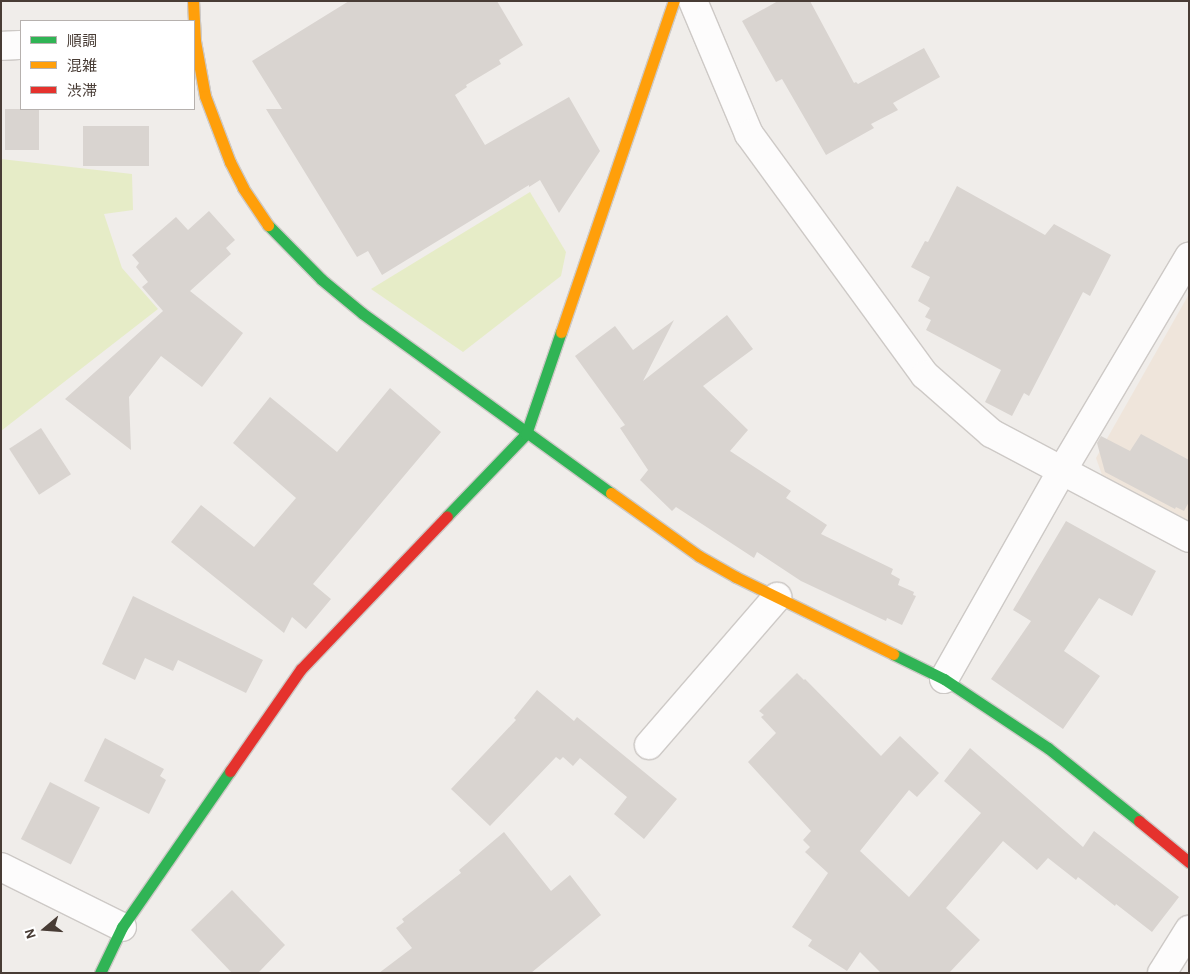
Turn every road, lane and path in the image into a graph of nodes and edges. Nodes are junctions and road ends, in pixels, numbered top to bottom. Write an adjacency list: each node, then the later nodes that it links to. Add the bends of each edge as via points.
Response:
1 (193, 1): 4 (street)
2 (674, 1): 9 (street)
3 (693, 1): 10 (street, via 749,134 925,374 990,433)
4 (193, 20)
5 (20, 45): 6 (street)
6 (1, 46)
7 (195, 46): 9 (street, via 204,96 218,135 243,188 273,232 362,313)
8 (1189, 257): 10 (street)
9 (526, 434): 12 (street, via 699,556); 17 (street, via 301,670)
10 (1063, 469): 11 (street); 13 (street)
11 (1189, 538)
12 (777, 597): 13 (street); 14 (street)
13 (944, 680): 15 (street, via 1048,748)
14 (649, 745)
15 (1189, 862)
16 (1, 867): 17 (street)
17 (122, 927): 19 (street)
18 (1189, 930): 20 (street)
19 (100, 973)
20 (1162, 973)

